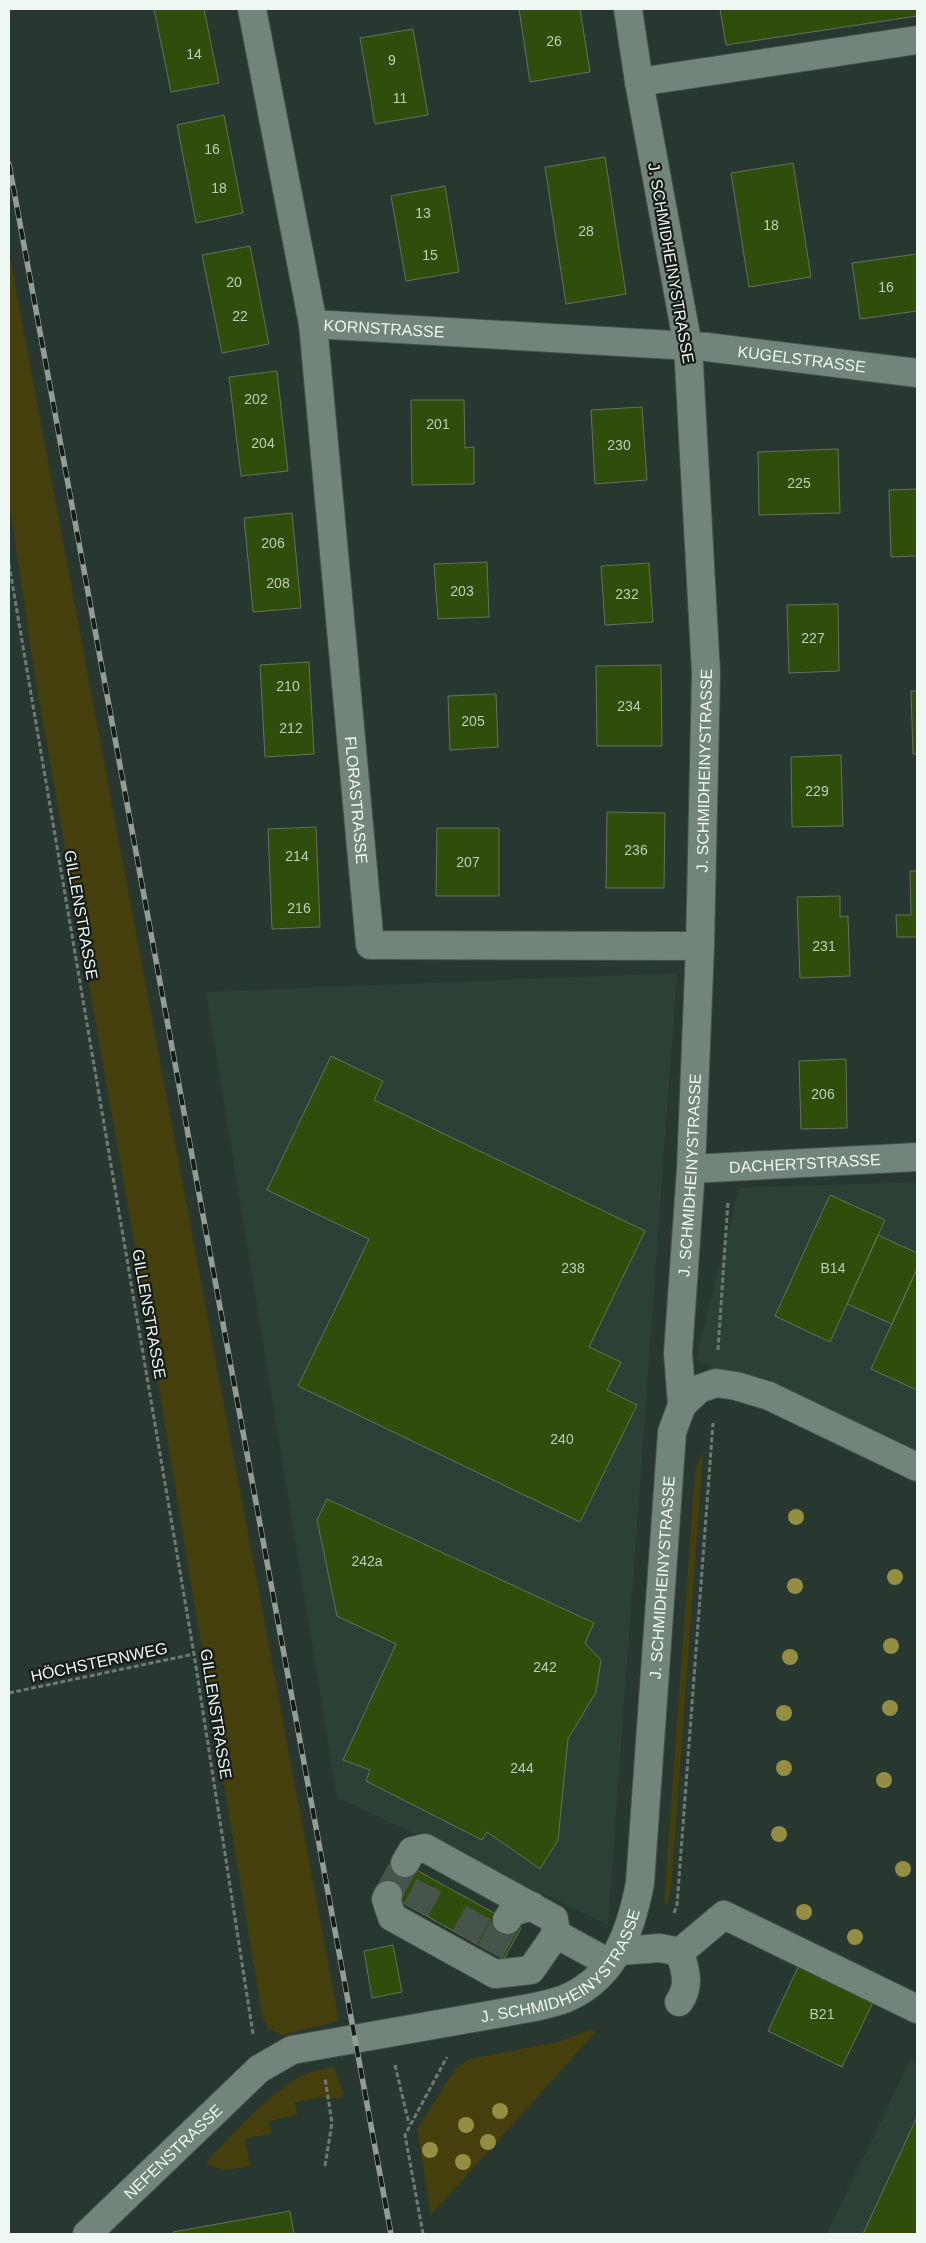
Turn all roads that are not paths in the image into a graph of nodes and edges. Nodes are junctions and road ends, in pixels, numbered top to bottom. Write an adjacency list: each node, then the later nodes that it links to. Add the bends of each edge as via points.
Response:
1 (252, 9): 5 (street, KORNSTRASSE)
2 (628, 9): 4 (street, J. SCHMIDHEINYSTRASSE)
3 (917, 40): 4 (street)
4 (639, 82): 6 (street, J. SCHMIDHEINYSTRASSE)
5 (313, 324): 6 (street, KORNSTRASSE); 8 (street, FLORASTRASSE, via 370,945)
6 (688, 346): 7 (street, KUGELSTRASSE); 8 (street, J. SCHMIDHEINYSTRASSE, via 706,673)
7 (917, 373)
8 (700, 946): 10 (street, J. SCHMIDHEINYSTRASSE)
9 (917, 1158): 10 (street, DACHERTSTRASSE)
10 (691, 1168): 11 (street, J. SCHMIDHEINYSTRASSE, via 678,1353)
11 (682, 1405): 12 (street, via 699,1389 716,1383 736,1386 769,1396); 21 (street, J. SCHMIDHEINYSTRASSE, via 672,1432 640,1883 632,1921)
12 (917, 1467)
13 (405, 1863): 14 (street, via 412,1851 425,1848 444,1871)
14 (506, 1892): 16 (street, via 486,1898); 17 (street)
15 (388, 1895): 19 (street, via 386,1899 392,1917 417,1920 478,1955 495,1974 531,1970)
16 (482, 1906)
17 (532, 1906): 18 (street, via 512,1912); 19 (street, via 554,1919)
18 (507, 1920)
19 (556, 1934): 21 (street)
20 (680, 1952): 21 (street, via 660,1948); 22 (street, via 687,1979 685,1994); 23 (street, via 724,1915)
21 (614, 1957): 24 (street, J. SCHMIDHEINYSTRASSE, via 596,1979 569,1998 292,2050)
22 (679, 2002)
23 (917, 2008)
24 (259, 2069): 25 (street, NEFENSTRASSE)
25 (87, 2234)

